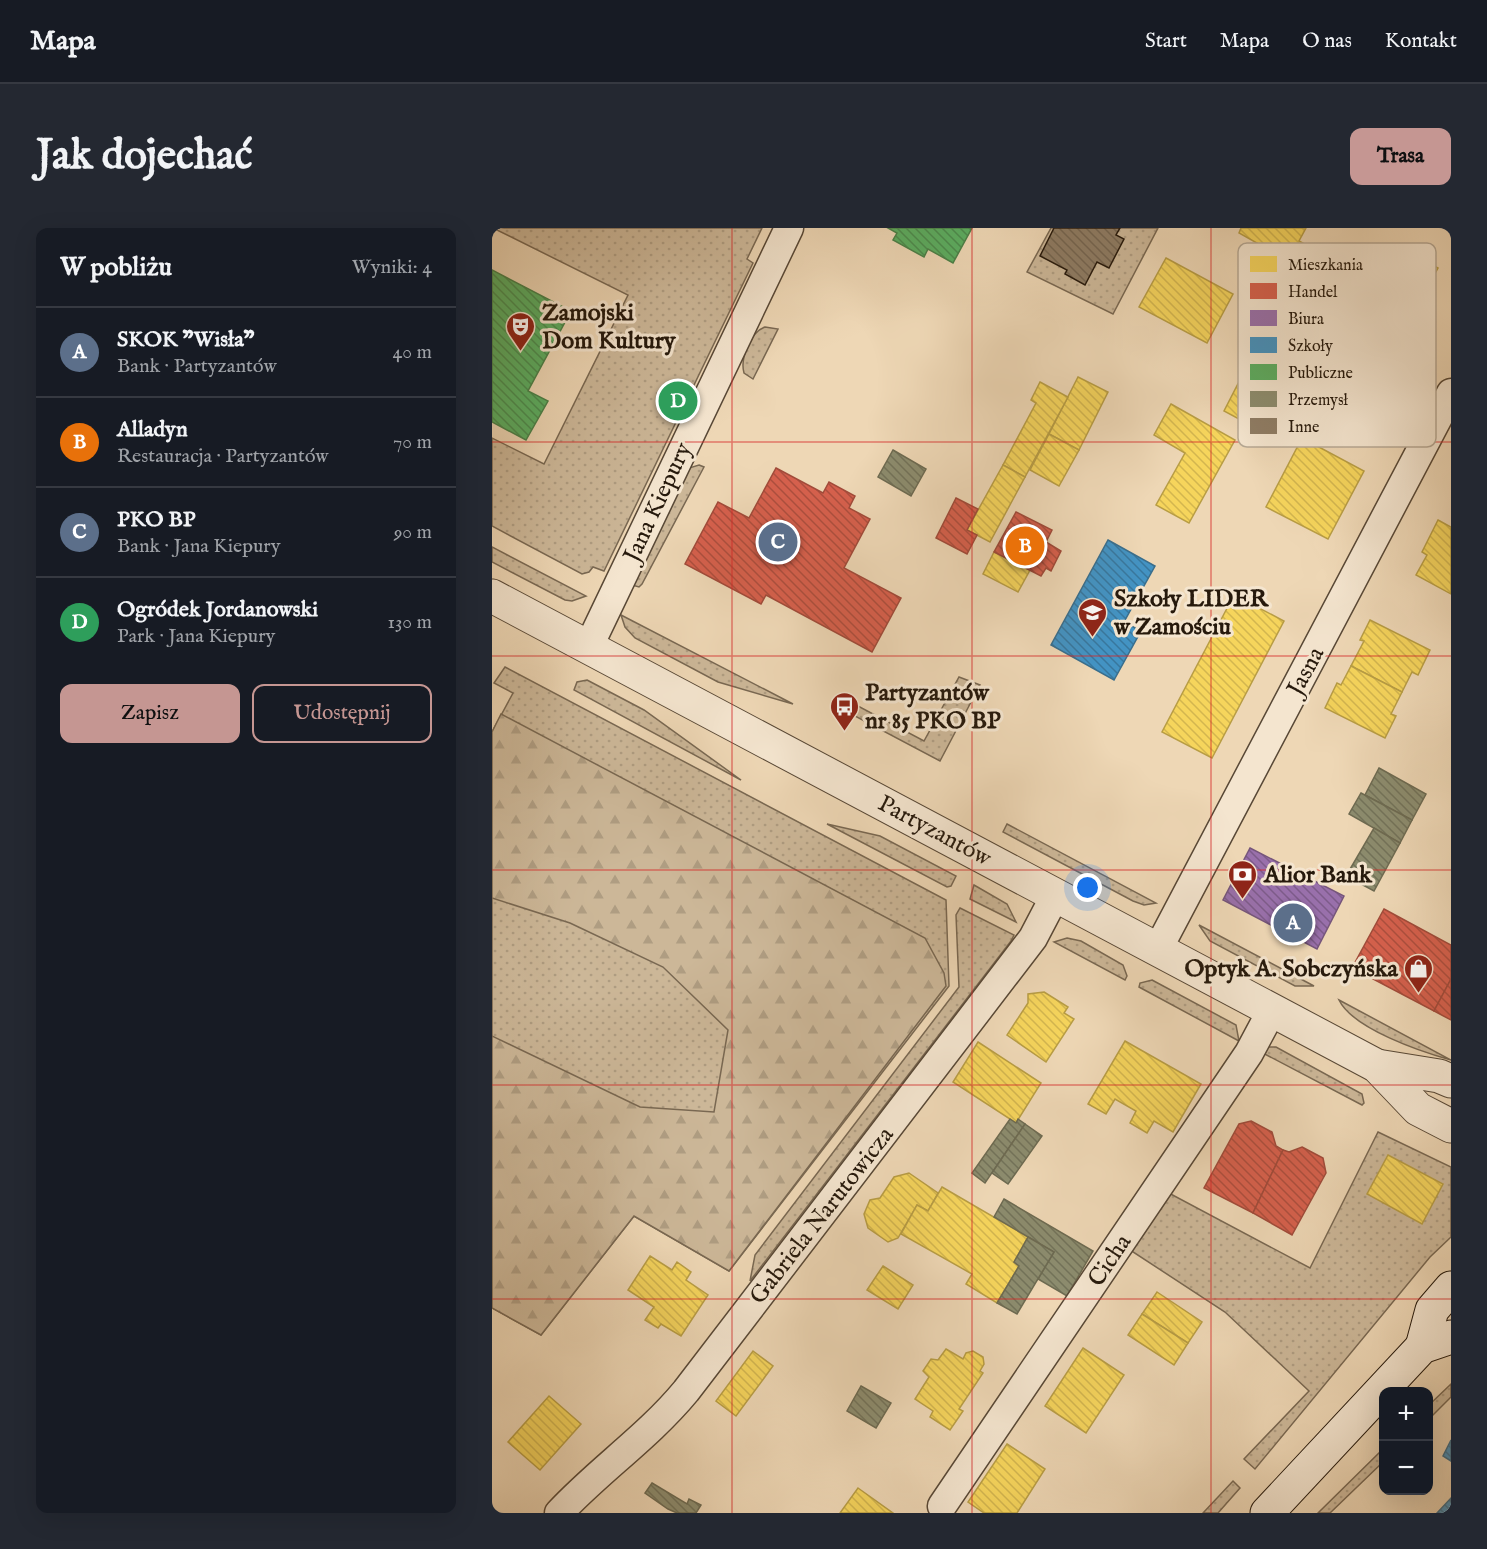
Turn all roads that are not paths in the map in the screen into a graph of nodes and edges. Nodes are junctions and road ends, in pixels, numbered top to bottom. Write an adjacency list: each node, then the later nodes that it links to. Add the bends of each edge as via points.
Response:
1 (789, 228): 6 (street, Jana Kiepury)
2 (1451, 393): 3 (street, Jasna)
3 (1436, 421)
4 (1423, 447): 8 (street, Jasna)
5 (492, 596): 6 (street, Partyzantów)
6 (589, 646): 7 (street, Partyzantów)
7 (1056, 894): 8 (street, Partyzantów); 16 (street, Gabriela Narutowicza, via 1033,938 686,1391 660,1421)
8 (1158, 949): 9 (street, Partyzantów)
9 (1272, 1010): 10 (street, Partyzantów); 15 (street, Cicha, via 1249,1053)
10 (1377, 1066): 11 (street, Partyzantów); 12 (street, Partyzantów, via 1418,1109)
11 (1451, 1081)
12 (1451, 1126)
13 (1451, 1288): 14 (street, via 1432,1310)
14 (1437, 1342): 17 (street)
15 (942, 1506)
16 (559, 1513)
17 (1267, 1513)

